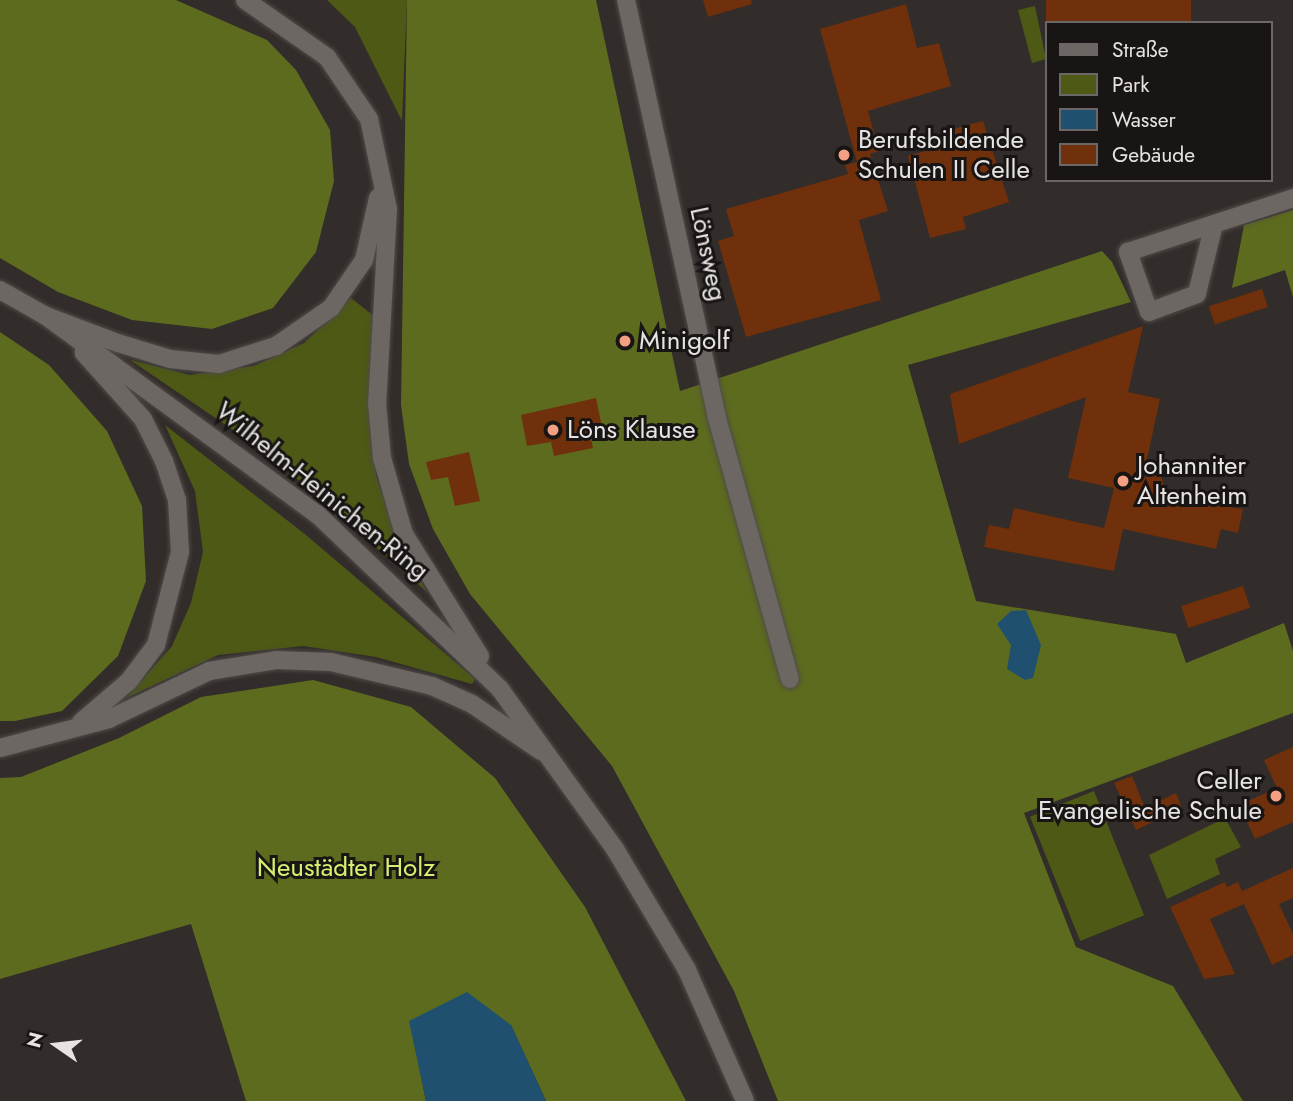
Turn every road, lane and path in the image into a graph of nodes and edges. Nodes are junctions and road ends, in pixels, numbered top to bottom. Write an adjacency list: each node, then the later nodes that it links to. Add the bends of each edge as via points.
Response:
1 (245, 0): 3 (main road, via 327,57 351,84)
2 (626, 0): 8 (main road, Lönsweg, via 717,418)
3 (378, 146): 7 (main road, via 379,204 364,260 331,307 276,346 219,363 170,359); 9 (main road, via 388,209 377,403 382,457 404,534)
4 (1293, 198): 5 (main road)
5 (1214, 224): 5 (main road, via 1128,252 1149,312 1196,294)
6 (0, 290): 7 (main road)
7 (46, 316): 9 (main road, Wilhelm-Heinichen-Ring, via 317,514); 10 (main road, via 144,419 177,500 180,552 156,645 98,711)
8 (790, 679)
9 (500, 689): 12 (main road, Wilhelm-Heinichen-Ring)
10 (57, 736): 11 (main road); 12 (main road, via 109,719 209,671 276,660 331,662 432,686 472,704)
11 (0, 748)
12 (555, 761): 13 (main road, Wilhelm-Heinichen-Ring, via 687,970)
13 (745, 1101)

